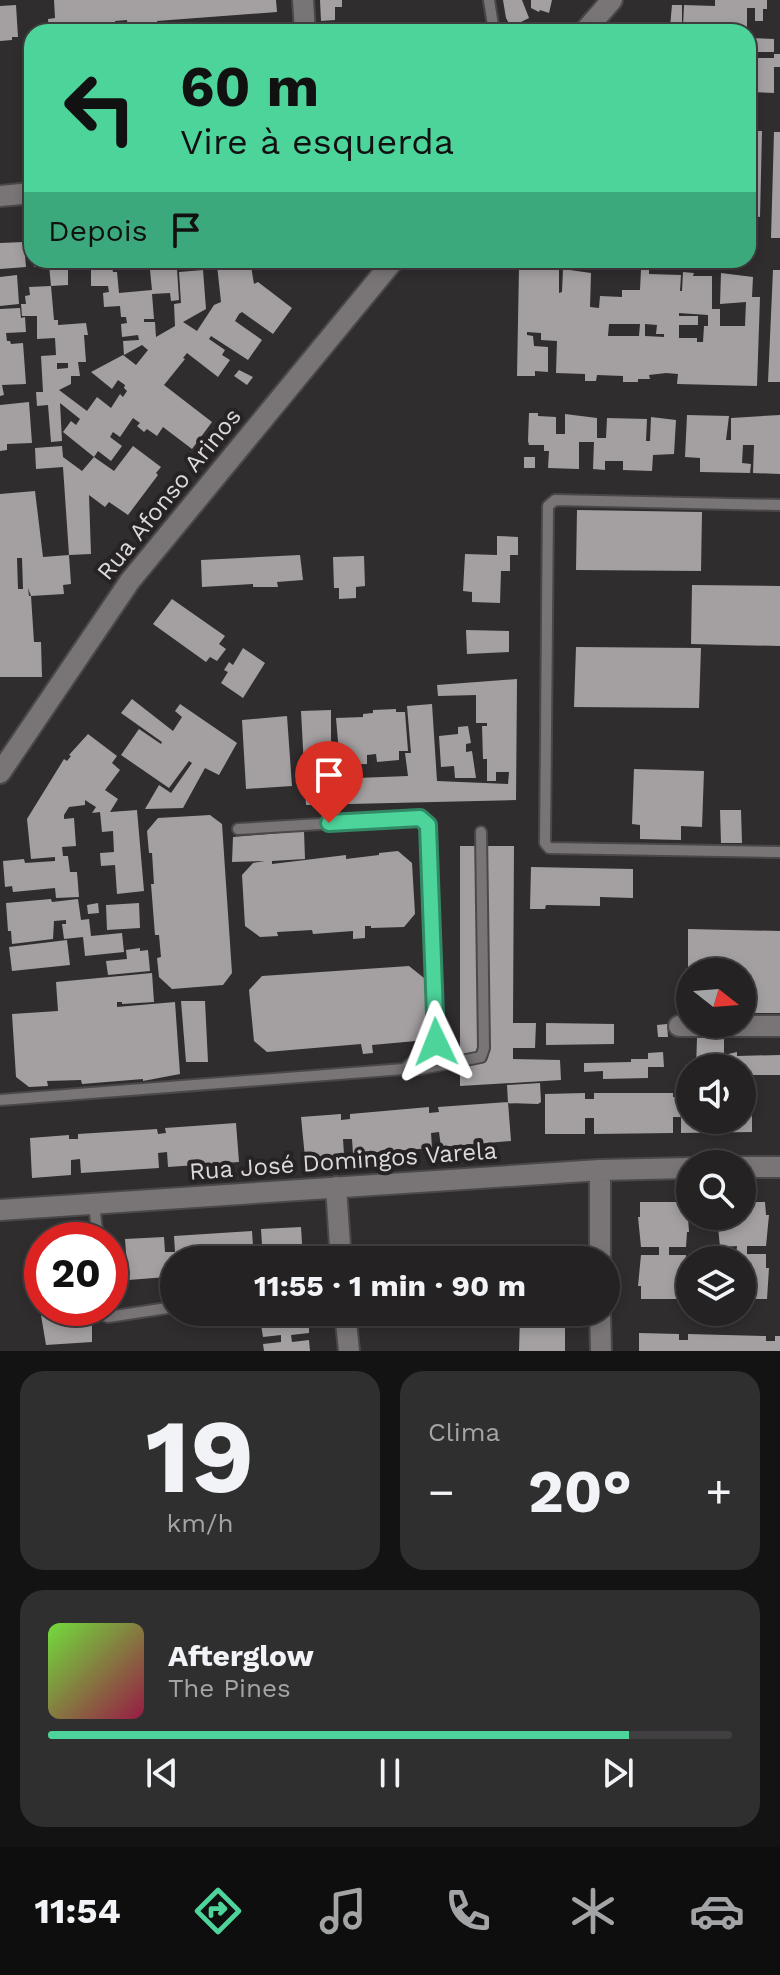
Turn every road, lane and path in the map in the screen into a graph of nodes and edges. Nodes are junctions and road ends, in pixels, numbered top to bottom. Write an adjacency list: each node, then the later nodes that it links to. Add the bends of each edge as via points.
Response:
1 (303, 0): 4 (street)
2 (489, 0): 5 (lane)
3 (612, 0): 6 (street)
4 (304, 24)
5 (493, 24)
6 (591, 24)
7 (24, 194): 8 (street)
8 (0, 196)
9 (387, 268): 11 (street, Rua Afonso Arinos, via 130,581)
10 (780, 505): 14 (lane, via 555,500 548,506 545,843 549,848)
11 (0, 773)
12 (238, 829): 17 (lane, via 420,818 428,825 436,1042)
13 (481, 832): 17 (lane, via 484,1048 481,1057)
14 (780, 852)
15 (756, 1026): 16 (street)
16 (780, 1026)
17 (404, 1069): 18 (lane)
18 (0, 1100)
19 (756, 1167): 20 (street)
20 (780, 1167)
21 (676, 1168): 22 (street, Rua José Domingos Varela)
22 (600, 1170): 23 (street, Rua José Domingos Varela); 28 (street)
23 (336, 1187): 24 (street, Rua José Domingos Varela); 27 (street)
24 (94, 1204): 25 (street, Rua José Domingos Varela); 26 (lane)
25 (0, 1210)
26 (96, 1222)
27 (340, 1246)
28 (600, 1246)
29 (160, 1309): 30 (lane)
30 (128, 1314)
31 (346, 1326): 33 (street)
32 (600, 1326): 34 (street)
33 (349, 1351)
34 (601, 1351)

